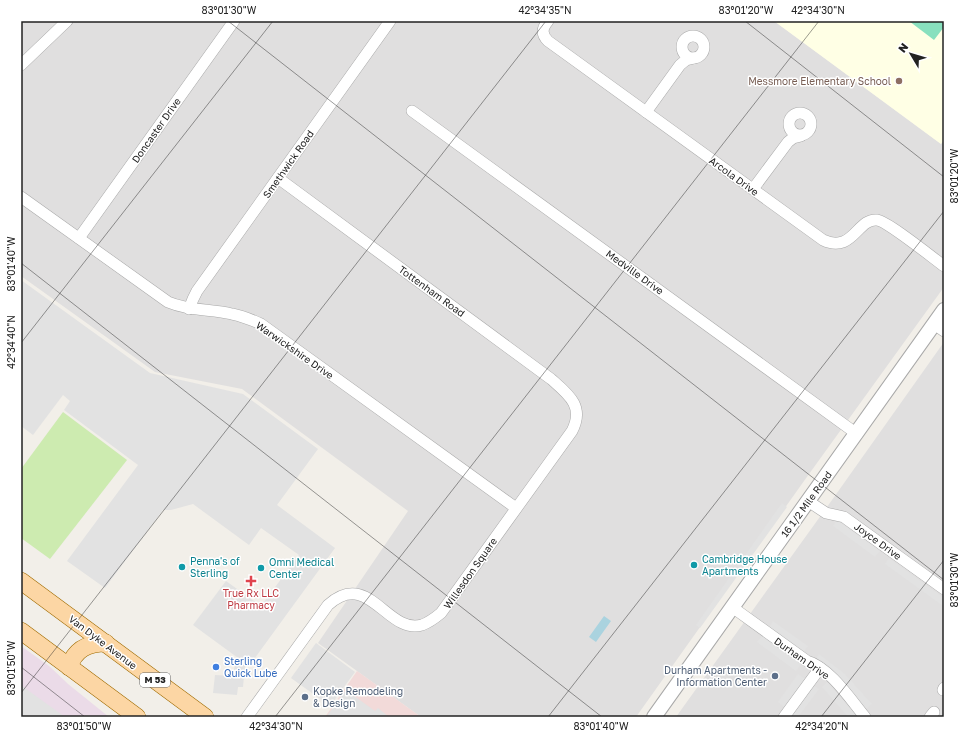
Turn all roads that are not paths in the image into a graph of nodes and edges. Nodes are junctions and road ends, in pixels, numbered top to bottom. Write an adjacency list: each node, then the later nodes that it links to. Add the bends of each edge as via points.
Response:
1 (67, 21): 7 (street)
2 (234, 21): 17 (street, Doncaster Drive)
3 (390, 21): 14 (street, Smethwick Road)
4 (548, 21): 10 (street, Arcola Drive, via 543,29 548,41)
5 (683, 50): 6 (street, via 687,56); 6 (street, via 683,43 687,38 694,36 700,39 704,45 703,52); 8 (street)
6 (694, 58): 8 (street)
7 (21, 65)
8 (680, 65): 10 (street)
9 (412, 111): 23 (street, Medville Drive)
10 (646, 112): 15 (street, Arcola Drive)
11 (790, 128): 12 (street, via 794,134); 12 (street, via 790,121 794,115 805,114 810,120 811,127); 13 (street)
12 (801, 136): 13 (street)
13 (788, 142): 15 (street)
14 (278, 178): 19 (street, Smethwick Road, via 197,291); 22 (street, Tottenham Road, via 551,379 571,397)
15 (752, 189): 18 (street, Arcola Drive, via 830,243 836,244 846,240 868,223 879,220)
16 (21, 197): 17 (street, Warwickshire Drive)
17 (79, 238): 19 (street, Warwickshire Drive, via 168,302)
18 (944, 266)
19 (189, 309): 25 (street, Warwickshire Drive, via 232,314 261,324)
20 (944, 310): 21 (street, 16 1/2 Mile Road)
21 (939, 328): 23 (street, 16 1/2 Mile Road)
22 (577, 412): 25 (street, Willesdon Square, via 577,420 572,431)
23 (857, 434): 24 (street, 16 1/2 Mile Road)
24 (808, 501): 27 (street, Joyce Drive, via 826,513 844,517); 28 (street, 16 1/2 Mile Road)
25 (516, 508): 35 (street, Willesdon Square, via 441,613 431,621 414,626 402,622 367,598 355,594 342,595 328,605)
26 (21, 581): 30 (main road, Van Dyke Avenue / M 53)
27 (944, 590)
28 (732, 608): 32 (street, Durham Drive); 36 (street, 16 1/2 Mile Road)
29 (21, 631): 31 (main road)
30 (106, 643): 31 (main road, via 84,647 75,655); 34 (main road, Van Dyke Avenue / M 53)
31 (69, 667): 33 (main road)
32 (820, 668): 37 (street); 38 (street, Durham Drive)
33 (136, 717)
34 (205, 717)
35 (247, 717)
36 (654, 717)
37 (784, 717)
38 (865, 717)

